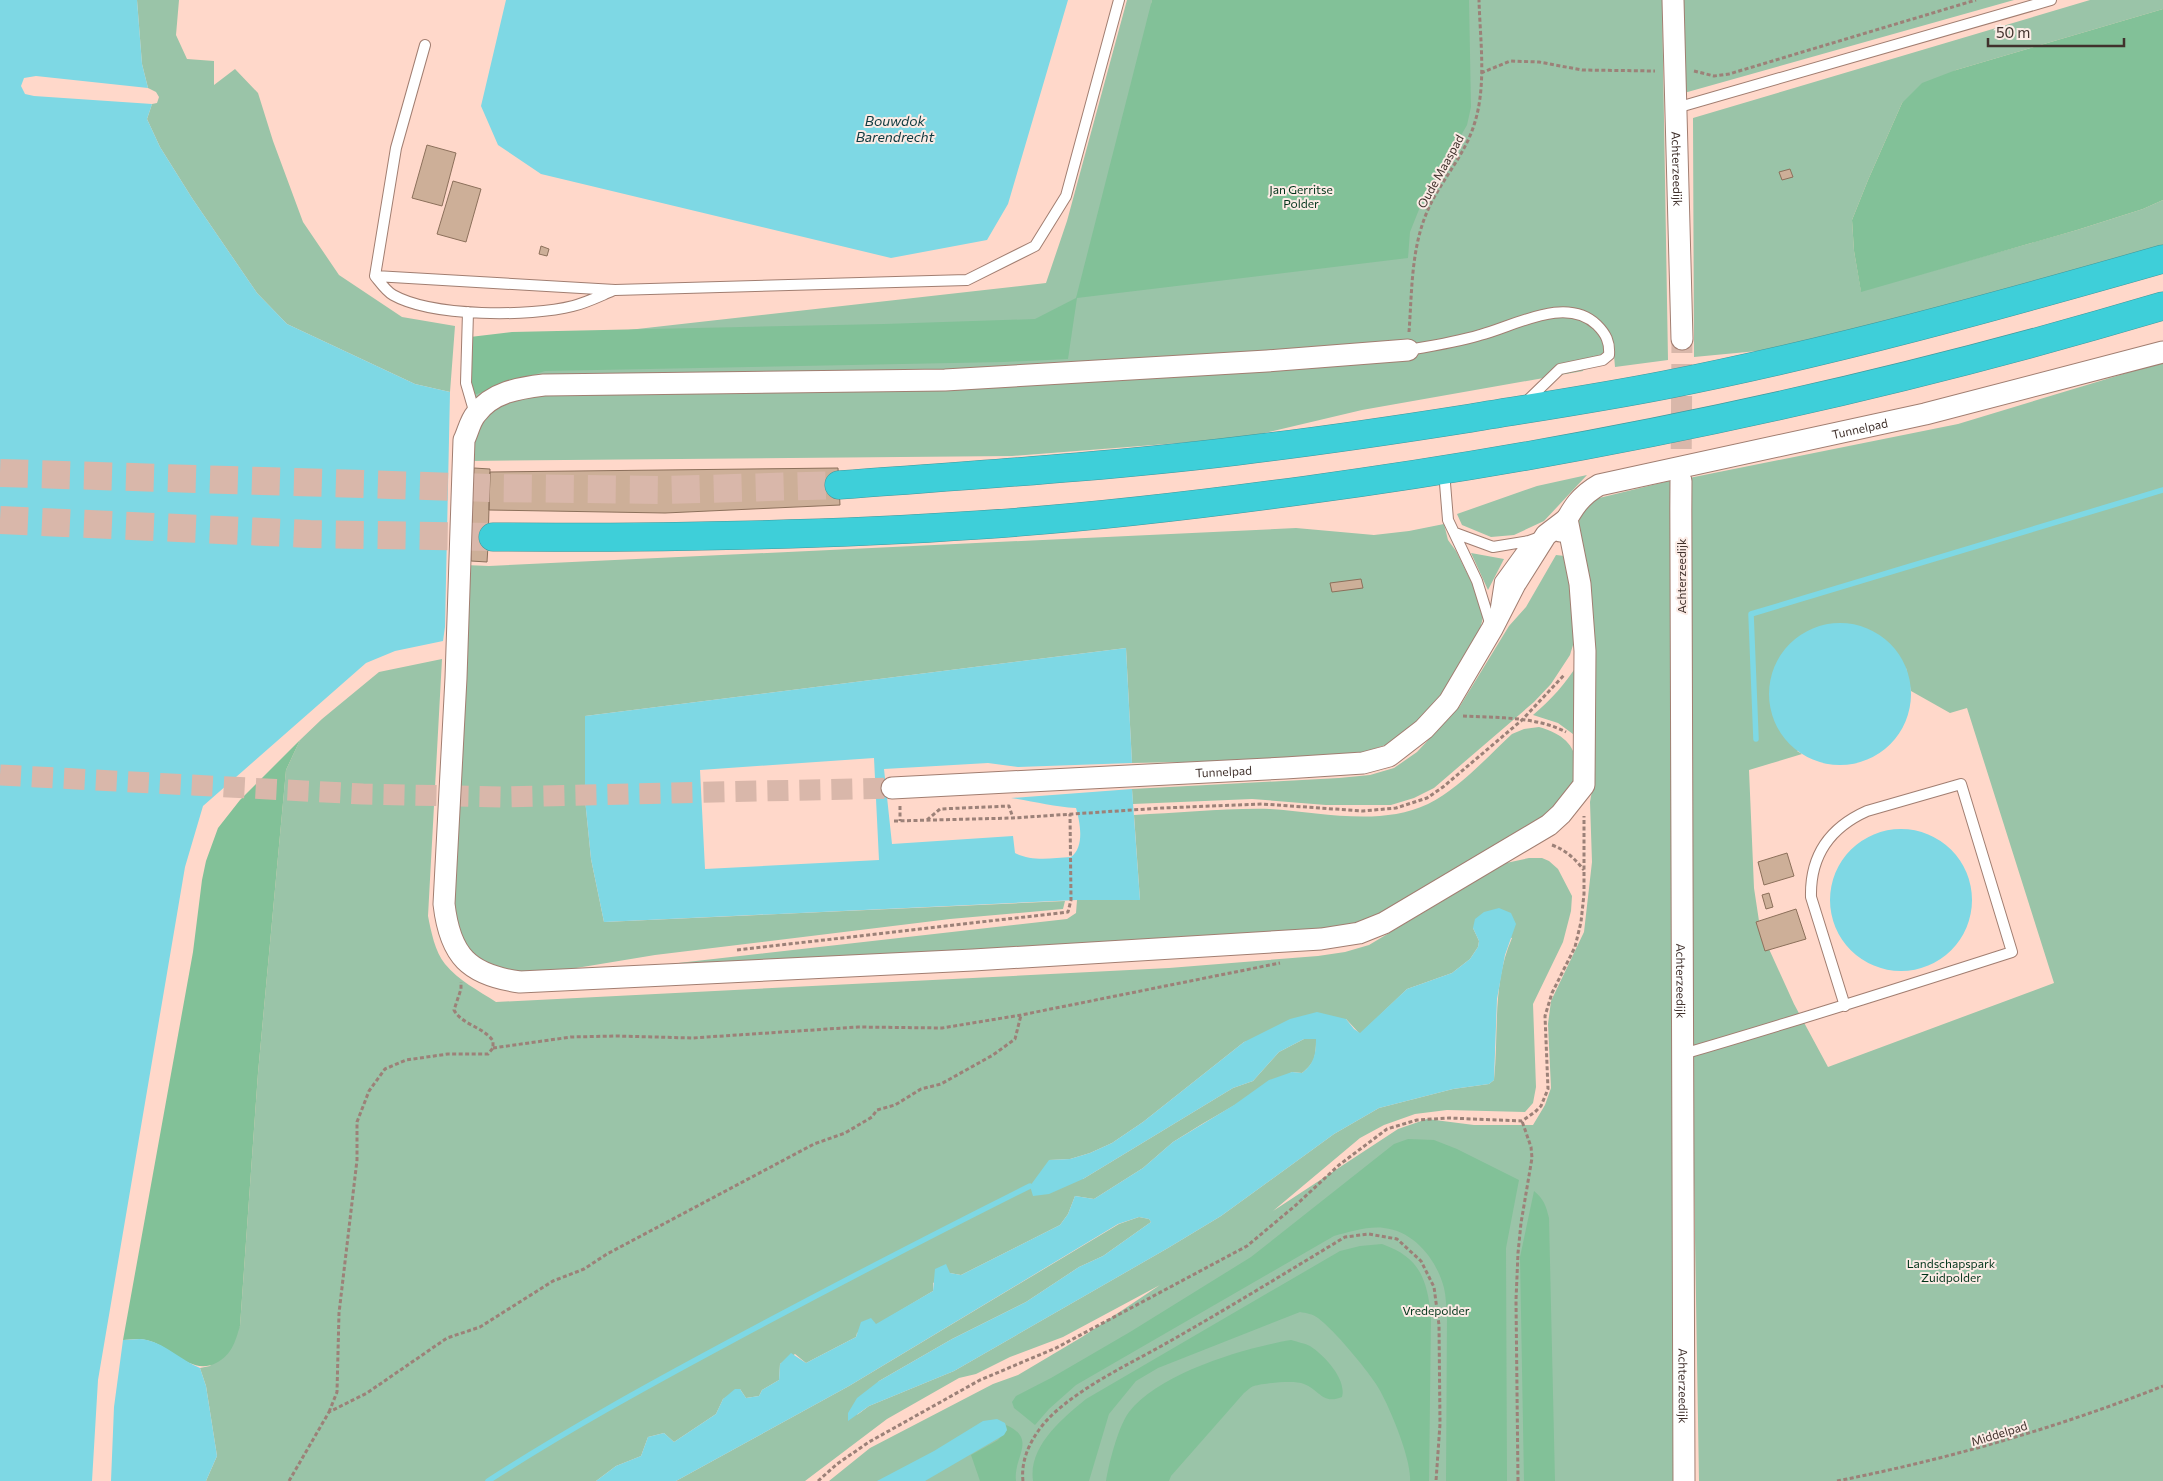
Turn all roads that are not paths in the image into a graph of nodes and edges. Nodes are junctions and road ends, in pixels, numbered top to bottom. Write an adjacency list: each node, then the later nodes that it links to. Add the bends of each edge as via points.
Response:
1 (1119, 0): 8 (lane, via 1066,196 1035,246 967,280)
2 (1673, 0): 5 (street, Achterzeedijk)
3 (2051, 0): 5 (lane)
4 (425, 45): 7 (lane, via 396,148)
5 (1676, 108): 11 (street, Achterzeedijk)
6 (2163, 259): 14 (highway, via 1850,344 1685,381)
7 (375, 276): 8 (lane); 10 (lane, via 391,294 410,303)
8 (615, 290): 10 (lane, via 574,306 522,314)
9 (2163, 306): 16 (highway, via 1936,368 1712,420)
10 (468, 312): 15 (lane, via 466,383)
11 (1682, 338)
12 (1408, 350): 14 (lane, via 1460,341 1556,311 1576,312 1592,320 1604,332 1610,345 1609,355 1604,360 1560,369); 15 (street, via 945,380 544,385 516,388 492,398)
13 (2163, 352): 19 (street, Tunnelpad, via 1925,414 1599,485 1578,500)
14 (1518, 411): 18 (highway, via 1237,451)
15 (475, 414): 19 (street, via 464,440 444,904 446,923 464,959 476,970 495,979 520,982 1321,939 1359,933 1384,923 1549,825 1584,785 1585,651 1580,584)
16 (1444, 471): 20 (lane, via 1448,520); 21 (highway, via 1218,502 979,525 794,534)
17 (1681, 480): 26 (street, Achterzeedijk, via 1679,746)
18 (839, 485)
19 (1567, 519): 22 (street, Tunnelpad); 23 (street, Tunnelpad, via 1522,597)
20 (1455, 533): 22 (lane, via 1492,547); 23 (lane, via 1477,581)
21 (493, 537)
22 (1538, 538): 23 (street, Tunnelpad)
23 (1492, 630): 24 (street, Tunnelpad, via 1449,702 1424,729 1389,756 1363,762 1285,768)
24 (892, 788)
25 (1846, 1006): 25 (lane, via 2012,952 1961,784 1867,811 1830,835 1823,846 1810,882 1811,897); 26 (lane)
26 (1683, 1054): 27 (street, Achterzeedijk)
27 (1684, 1481)

